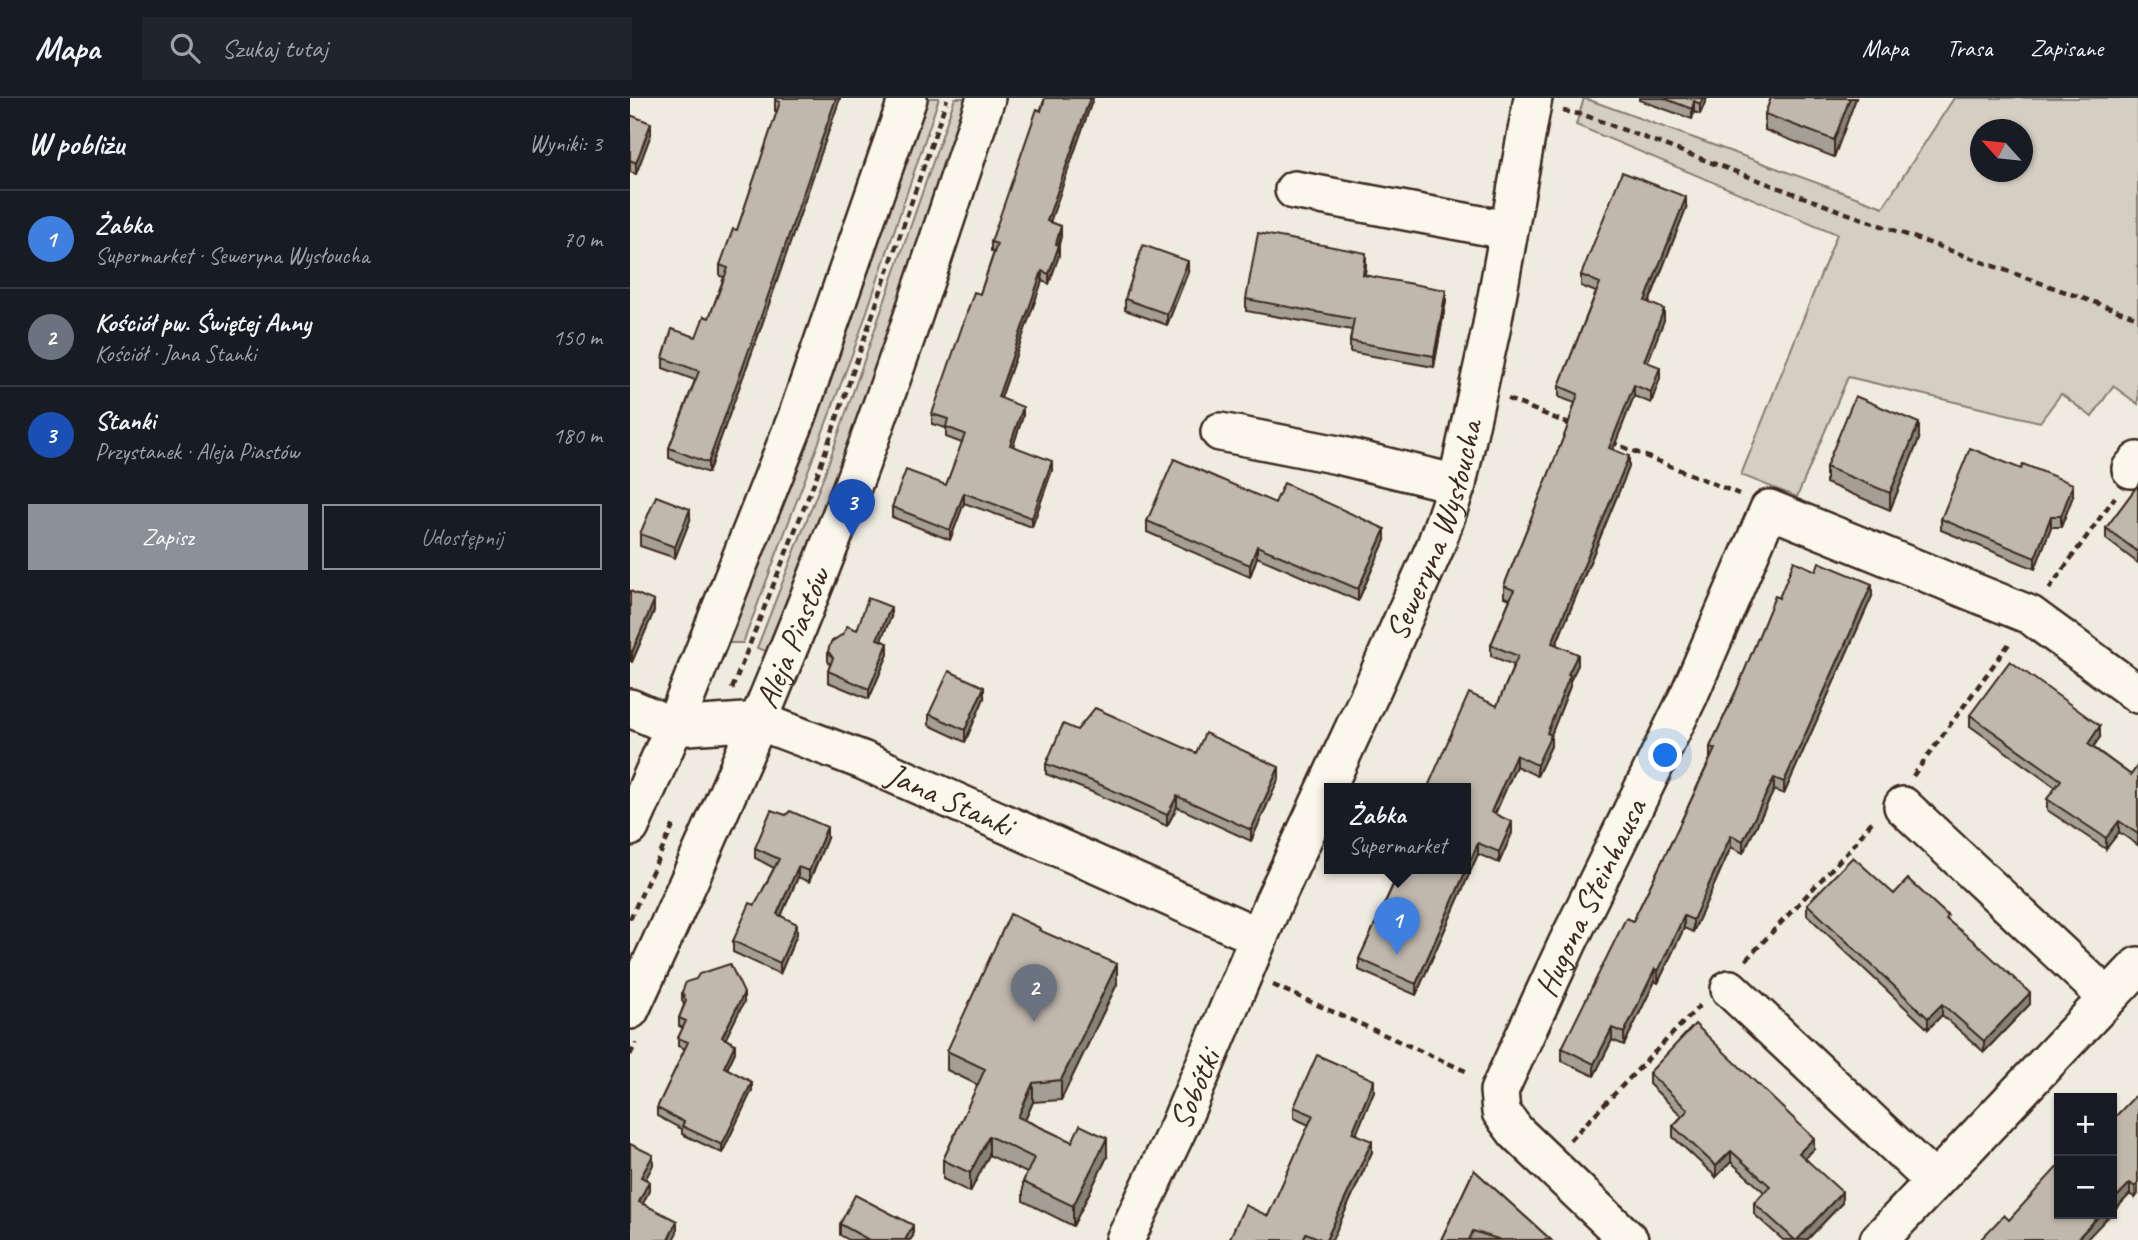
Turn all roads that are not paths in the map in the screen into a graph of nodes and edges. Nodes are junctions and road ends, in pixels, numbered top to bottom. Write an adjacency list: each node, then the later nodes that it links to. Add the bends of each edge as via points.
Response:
1 (908, 98): 11 (street, via 797,417)
2 (986, 98): 10 (street, Aleja Piastów, via 853,485)
3 (1533, 98): 5 (street, Seweryna Wysłoucha)
4 (1294, 190): 5 (street)
5 (1507, 230): 7 (street, Seweryna Wysłoucha, via 1491,330)
6 (1220, 432): 7 (street)
7 (1457, 484): 12 (street, Seweryna Wysłoucha, via 1425,570)
8 (2138, 694): 23 (street, Hugona Steinhausa, via 2030,615 1769,509 1689,695 1499,1091 1501,1112 1516,1132)
9 (630, 708): 11 (street, Jana Stanki)
10 (759, 721): 11 (street, Jana Stanki); 16 (street, Jana Stanki, via 862,760); 20 (street, Aleja Piastów)
11 (674, 727): 15 (street)
12 (1329, 783)
13 (1324, 793): 16 (street, Seweryna Wysłoucha)
14 (1896, 800): 19 (street)
15 (630, 827)
16 (1259, 937): 22 (street, Sobótki)
17 (2138, 966): 19 (street)
18 (1728, 983): 21 (street)
19 (2108, 998): 21 (street)
20 (630, 1010)
21 (1934, 1181): 24 (street)
22 (1125, 1240)
23 (1629, 1240)
24 (1879, 1240)

